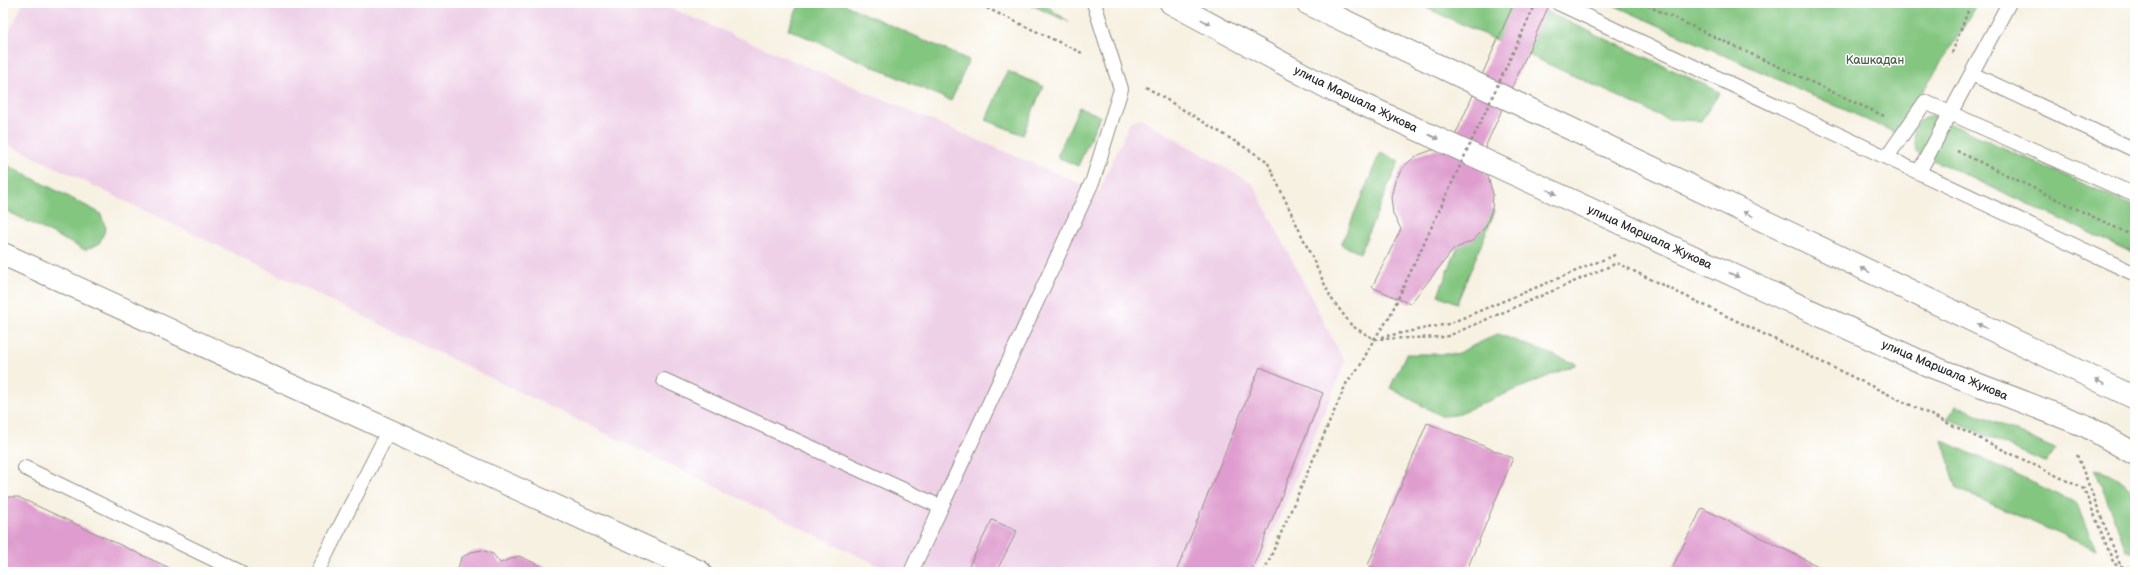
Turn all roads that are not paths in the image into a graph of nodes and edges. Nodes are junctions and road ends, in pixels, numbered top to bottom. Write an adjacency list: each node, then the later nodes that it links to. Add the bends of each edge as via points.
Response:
1 (1094, 3): 19 (lane, via 1120,89 1093,180)
2 (1171, 3): 17 (main road, улица Маршала Жукова, one-way to 17, via 1334,91 1930,366 2086,426)
3 (1307, 3): 15 (main road, one-way to 3)
4 (1558, 3): 9 (lane)
5 (2009, 3): 6 (lane)
6 (1972, 74): 7 (lane); 8 (lane)
7 (1950, 113): 9 (lane, via 1925,102); 10 (lane); 11 (lane)
8 (2135, 150)
9 (1887, 156): 10 (lane)
10 (1919, 172): 13 (lane)
11 (2135, 195)
12 (3, 254): 16 (main road)
13 (2135, 274)
14 (664, 380): 19 (lane)
15 (2135, 398)
16 (389, 430): 21 (lane); 22 (main road)
17 (2135, 454)
18 (25, 468): 20 (lane)
19 (941, 507): 23 (lane)
20 (240, 572)
21 (317, 572)
22 (700, 572)
23 (911, 572)

